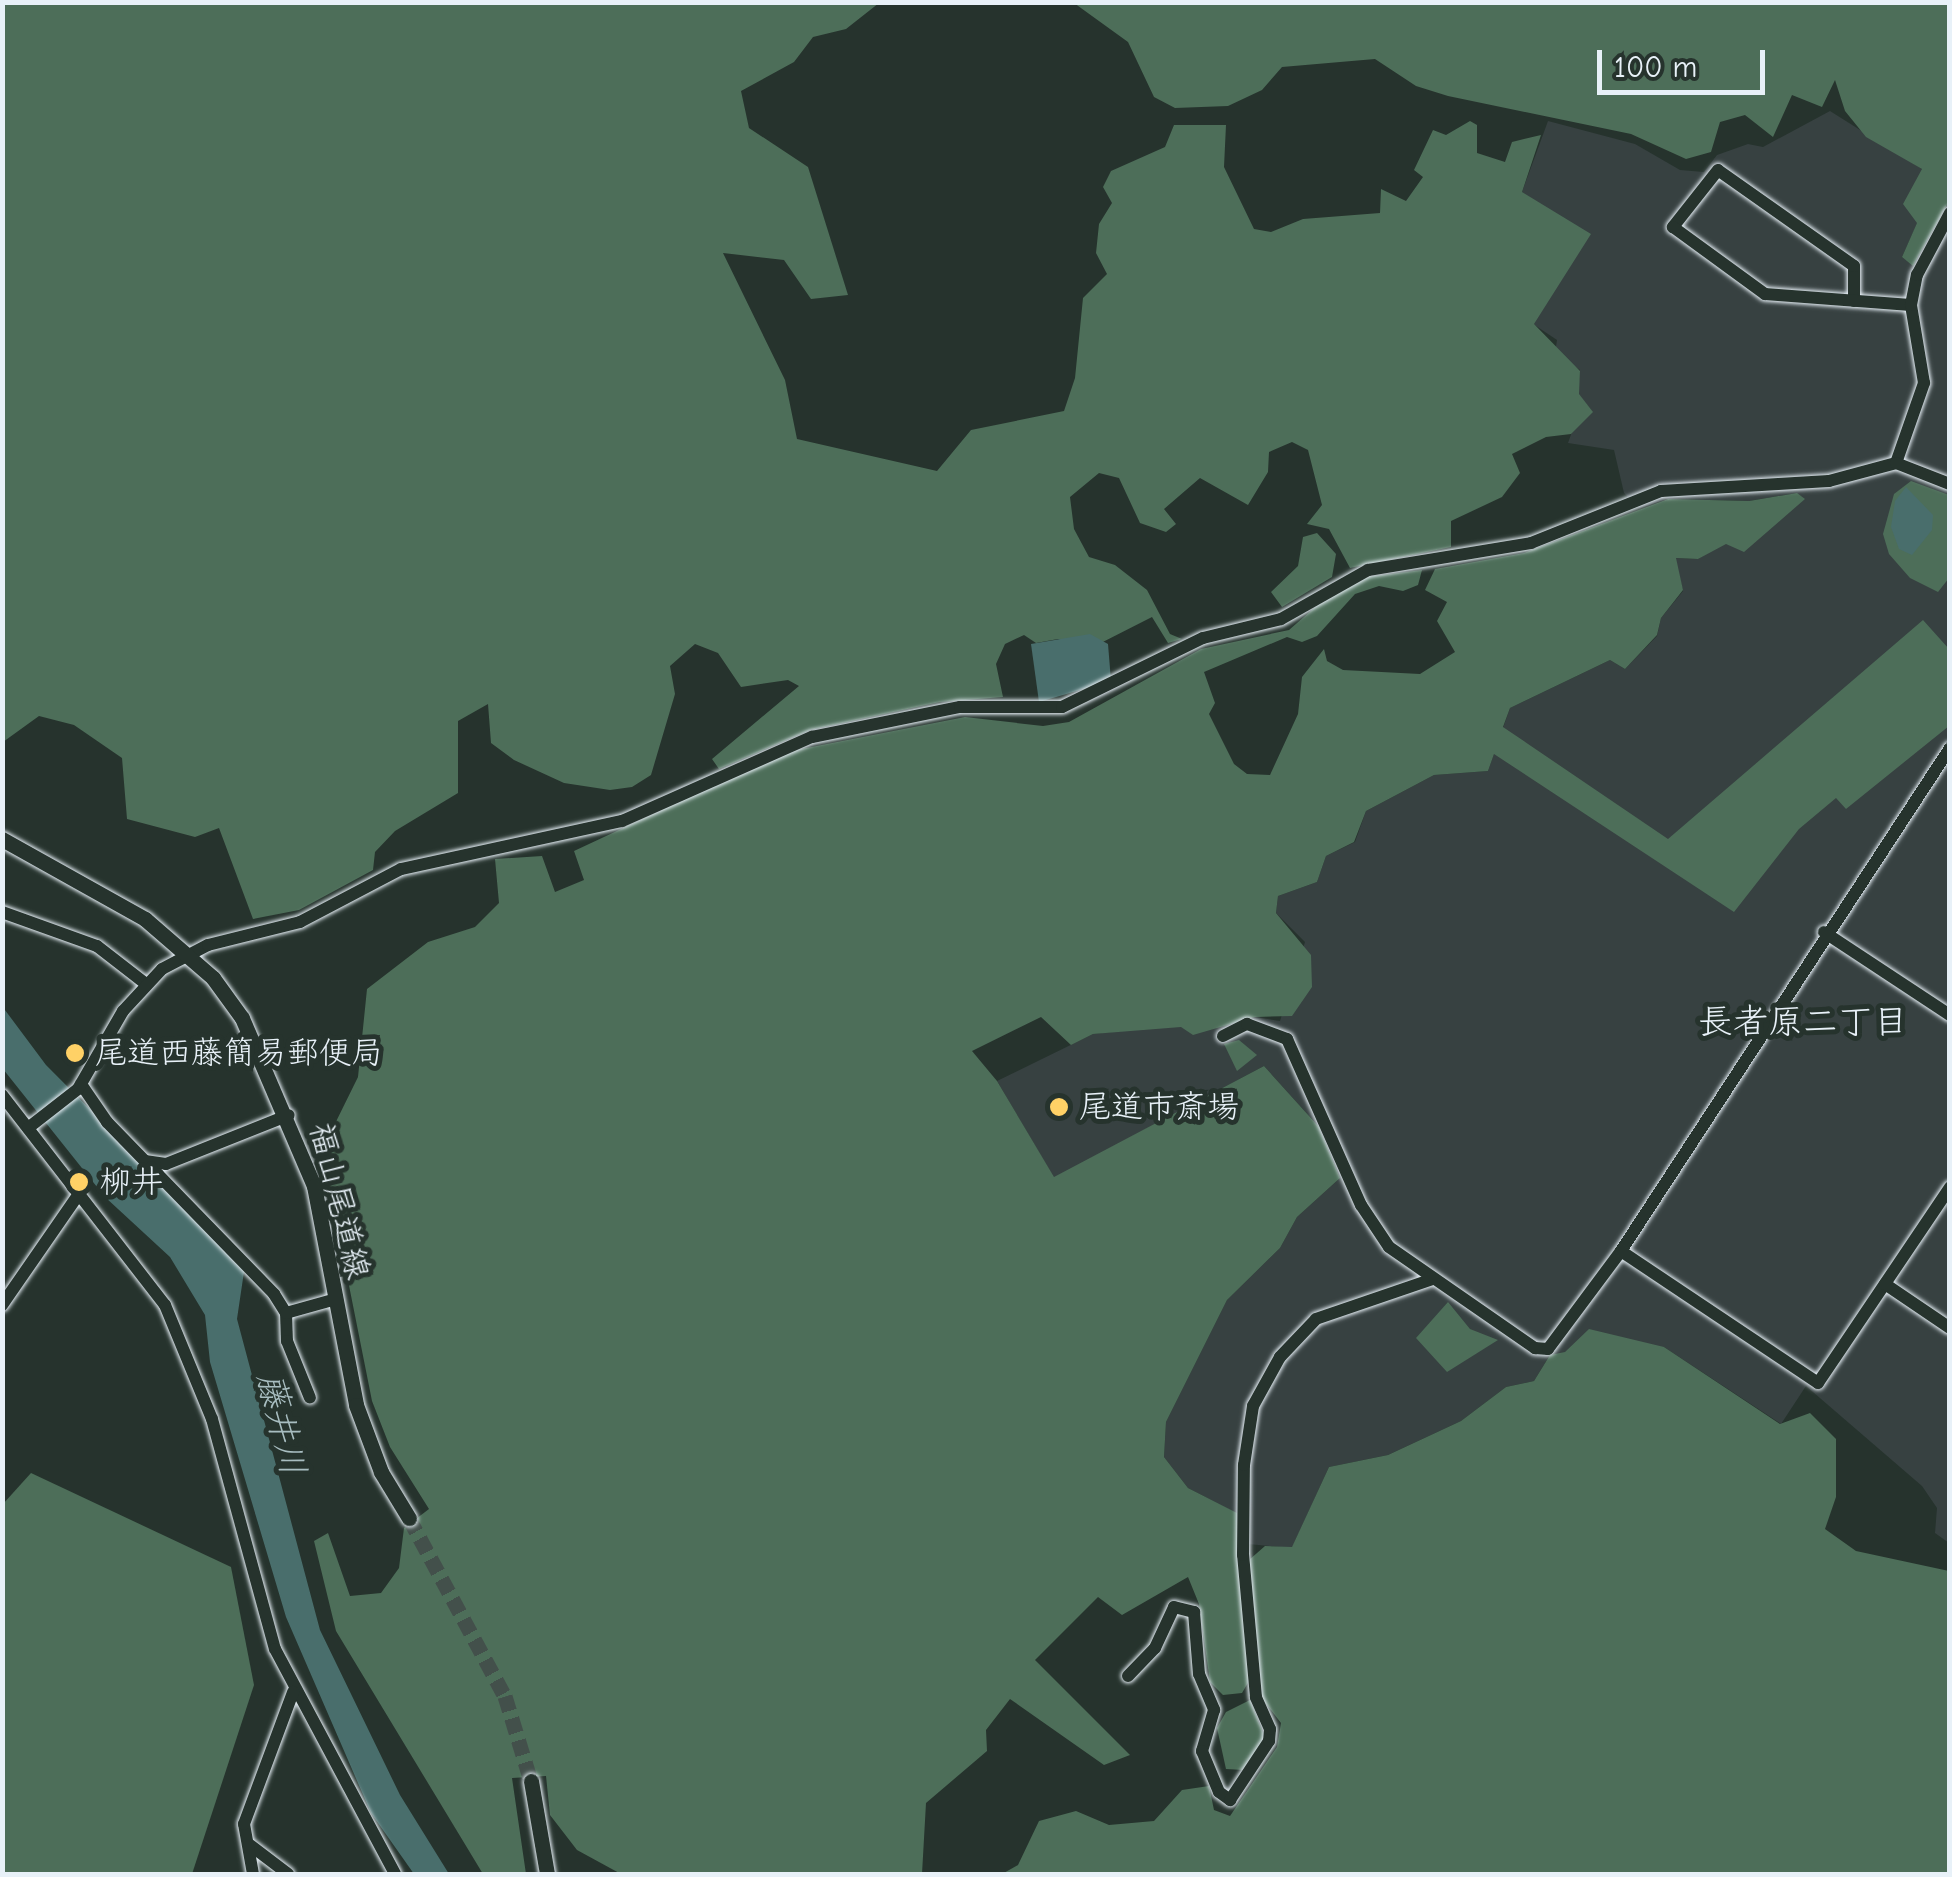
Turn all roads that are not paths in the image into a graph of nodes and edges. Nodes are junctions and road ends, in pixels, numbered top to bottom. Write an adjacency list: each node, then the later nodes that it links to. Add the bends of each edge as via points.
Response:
1 (1950, 213): 3 (street, via 1917,275)
2 (1854, 301): 2 (street, via 1764,294 1673,227 1718,170 1854,266); 3 (street)
3 (1910, 305): 4 (street, via 1924,382)
4 (1896, 463): 5 (street); 10 (street, via 1829,480 1661,491 1531,544 1368,570 1281,618 1204,638 1062,707 960,708 812,737 622,821 401,870 300,922)
5 (1950, 484)
6 (1949, 749): 9 (street)
7 (2, 839): 10 (main road, 福山尾道線, via 145,919)
8 (2, 912): 11 (street, via 97,946)
9 (1824, 932): 12 (street); 21 (street)
10 (188, 953): 11 (street); 16 (main road, 福山尾道線, via 242,1018)
11 (146, 984): 14 (street)
12 (1950, 1015)
13 (1223, 1036): 22 (street, via 1247,1024 1287,1039 1361,1204 1389,1247)
14 (78, 1088): 17 (street); 18 (street)
15 (2, 1095): 17 (street)
16 (289, 1115): 18 (street, via 166,1164); 24 (main road, 福山尾道線, via 314,1186)
17 (28, 1128): 20 (street)
18 (142, 1160): 26 (street)
19 (1950, 1186): 23 (street)
20 (80, 1194): 25 (street); 31 (street, via 165,1305 188,1351)
21 (1621, 1251): 22 (street, via 1548,1349 1535,1348); 23 (street, via 1818,1383)
22 (1433, 1280): 30 (street, via 1316,1319 1280,1358 1253,1406 1243,1555 1256,1697 1270,1728 1230,1800 1218,1792 1202,1751 1214,1710 1199,1674 1194,1612 1174,1607 1155,1648)
23 (1884, 1284): 27 (street)
24 (336, 1299): 26 (street); 29 (main road, 福山尾道線, via 361,1421)
25 (2, 1305)
26 (286, 1313): 28 (street, via 287,1341)
27 (1950, 1328)
28 (310, 1398)
29 (409, 1518)
30 (1128, 1676)
31 (293, 1692): 33 (street, via 244,1824); 36 (street)
32 (531, 1781): 37 (main road)
33 (250, 1845): 34 (street); 35 (street)
34 (253, 1874)
35 (288, 1874)
36 (395, 1874)
37 (547, 1874)

